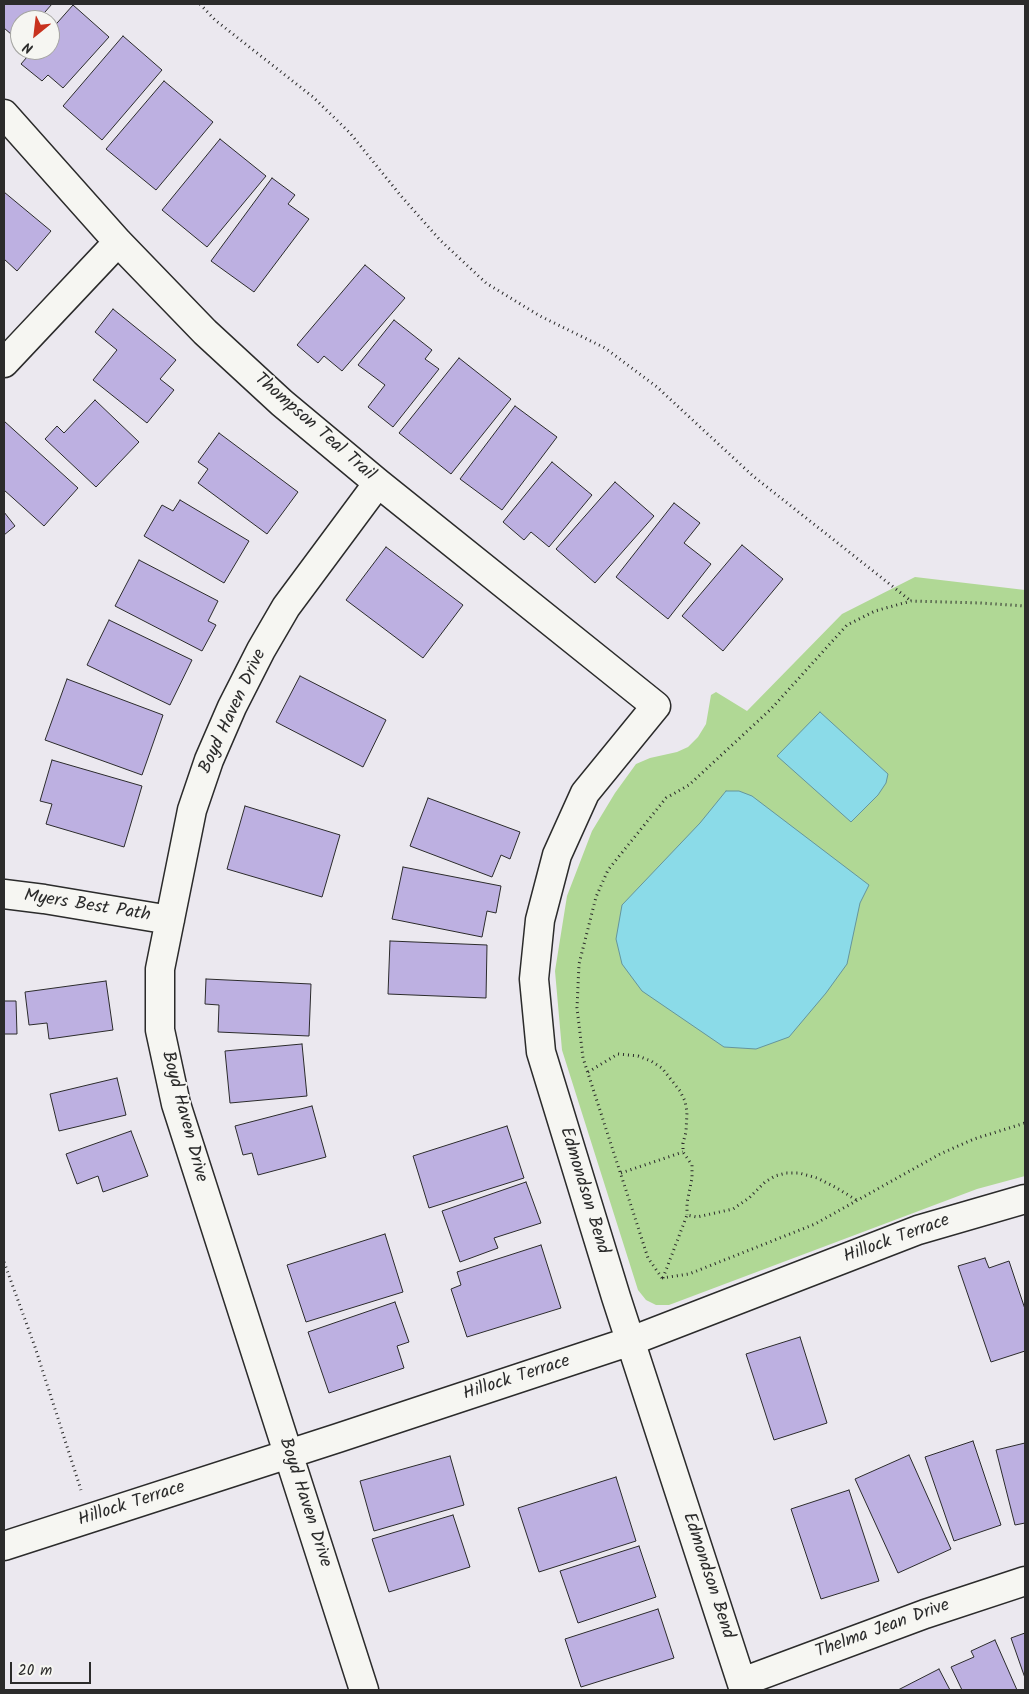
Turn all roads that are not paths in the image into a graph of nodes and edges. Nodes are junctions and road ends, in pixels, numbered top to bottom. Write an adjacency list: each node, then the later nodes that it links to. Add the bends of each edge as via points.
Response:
1 (4, 114): 2 (street, Thompson Teal Trail)
2 (118, 242): 3 (street); 4 (street, Thompson Teal Trail, via 205,332 282,403)
3 (4, 364)
4 (378, 483): 5 (street, Thompson Teal Trail); 7 (street, Boyd Haven Drive, via 286,607 232,707 192,810)
5 (656, 706): 9 (street, Edmondson Bend, via 584,793 556,855 540,920 534,979 540,1052)
6 (4, 894): 7 (street, Myers Best Path)
7 (170, 920): 10 (street, Boyd Haven Drive, via 160,969 160,1030 176,1104)
8 (1025, 1199): 9 (street, Hillock Terrace, via 918,1230)
9 (631, 1341): 10 (street, Hillock Terrace); 13 (street, Edmondson Bend)
10 (288, 1455): 11 (street, Hillock Terrace); 14 (street, Boyd Haven Drive)
11 (4, 1546)
12 (1025, 1581): 13 (street, Thelma Jean Drive, via 925,1614)
13 (743, 1686)
14 (364, 1690)

